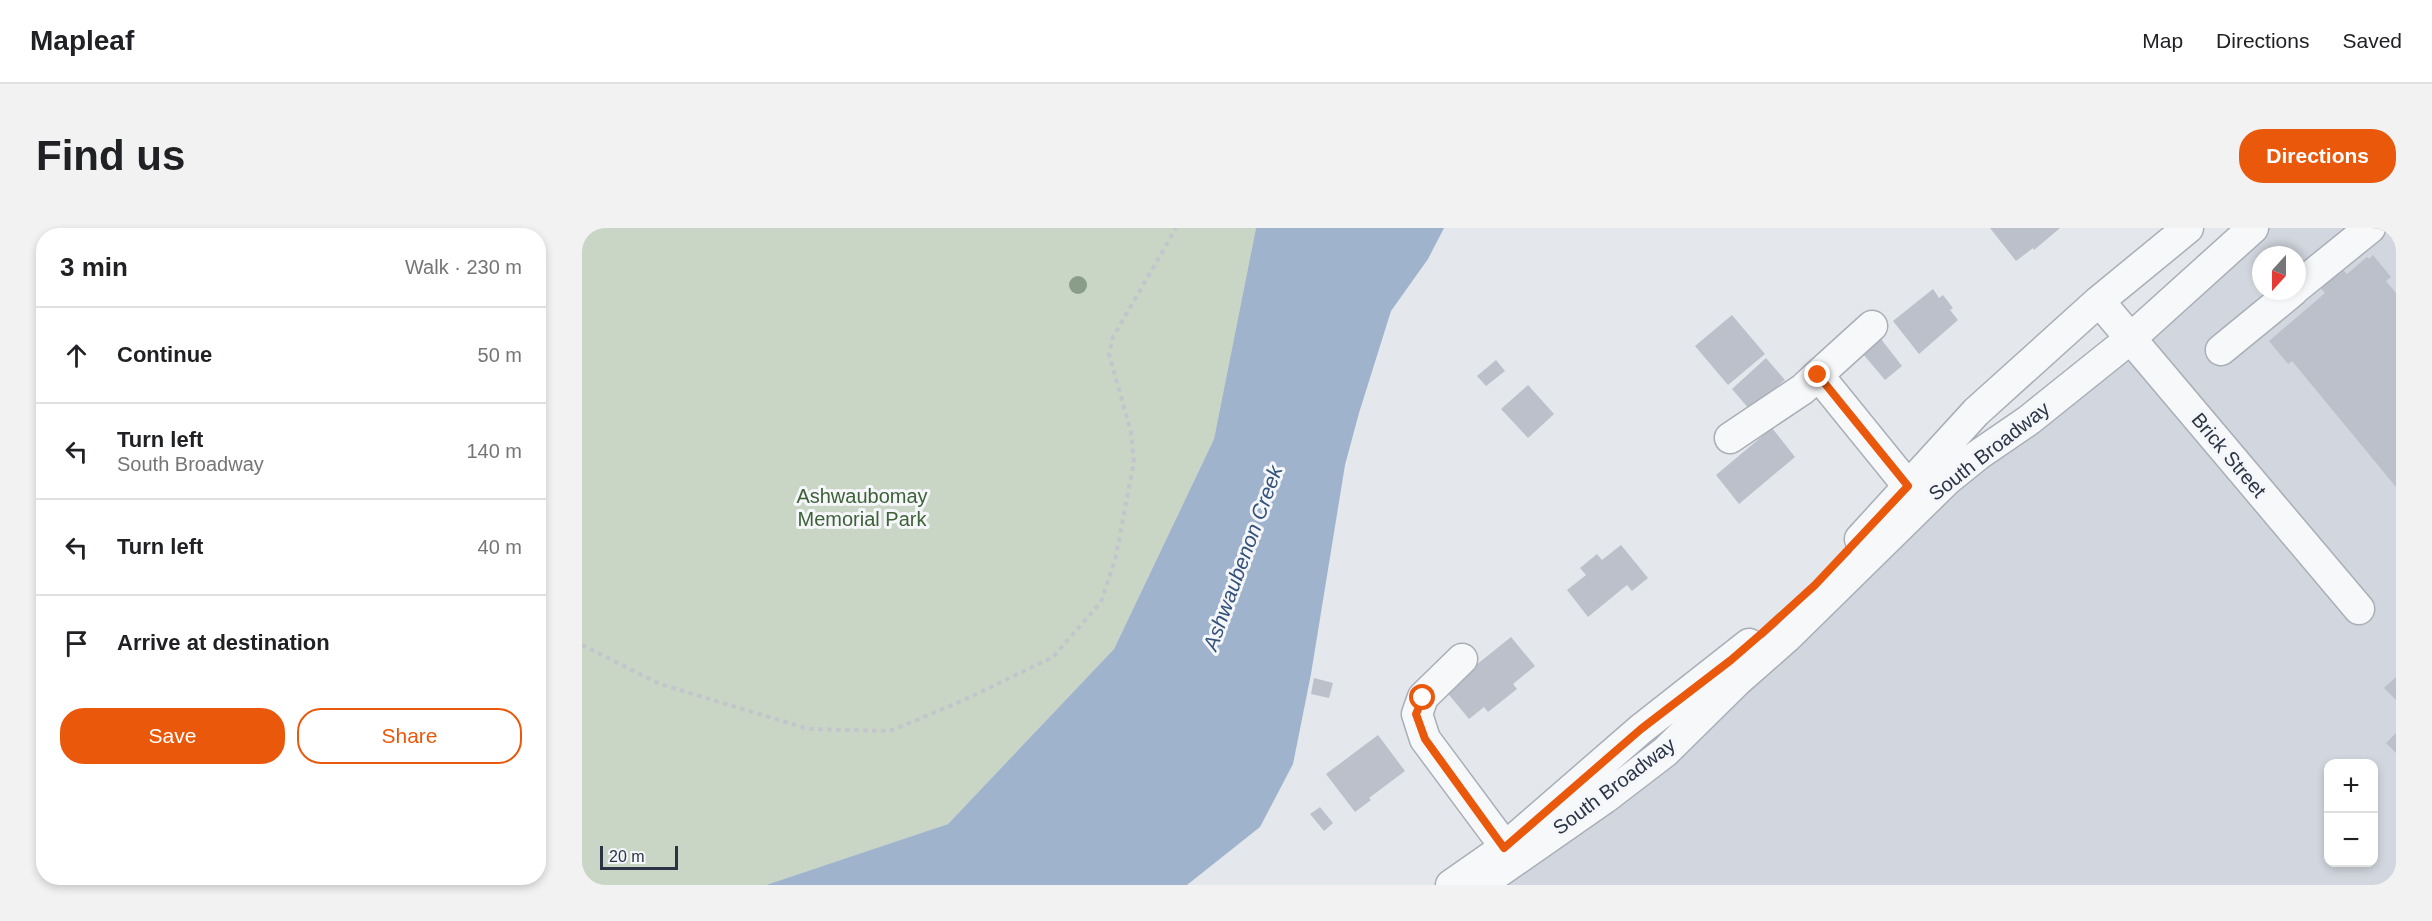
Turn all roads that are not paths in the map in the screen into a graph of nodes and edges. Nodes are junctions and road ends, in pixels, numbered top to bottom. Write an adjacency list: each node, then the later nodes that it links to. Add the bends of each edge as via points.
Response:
1 (2188, 228): 6 (street, South Broadway)
2 (2253, 228): 8 (street, South Broadway)
3 (2370, 228): 4 (street)
4 (2306, 280)
5 (2282, 300): 9 (street)
6 (2099, 301): 8 (street, Brick Street); 12 (street, South Broadway, via 1976,412)
7 (1872, 326): 10 (street)
8 (2130, 339): 12 (street, South Broadway, via 2029,420); 13 (street, Brick Street)
9 (2221, 350)
10 (1818, 375): 11 (street); 12 (street)
11 (1730, 438)
12 (1915, 495): 15 (street, South Broadway, via 1787,637 1665,752 1605,798)
13 (2359, 609)
14 (1462, 659): 15 (street, via 1423,698 1416,714 1425,739)
15 (1510, 854): 16 (street, South Broadway); 17 (street, South Broadway)
16 (1451, 885)
17 (1480, 885)

